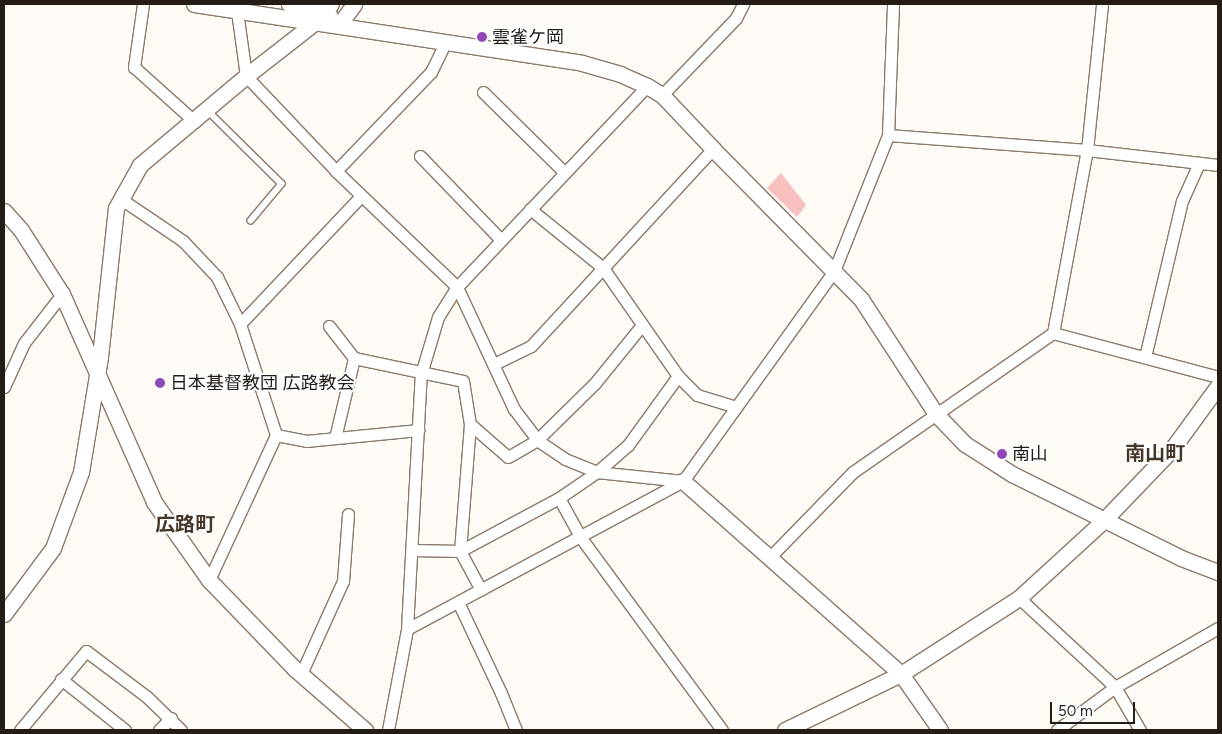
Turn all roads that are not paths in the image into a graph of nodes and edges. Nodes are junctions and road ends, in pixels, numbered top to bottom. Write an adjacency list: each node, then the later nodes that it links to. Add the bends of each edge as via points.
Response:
1 (143, 4): 17 (street, via 134,66)
2 (194, 4): 8 (street)
3 (289, 4): 9 (street)
4 (354, 4): 10 (street)
5 (743, 4): 15 (street, via 736,18)
6 (892, 4): 18 (street)
7 (1102, 4): 20 (street)
8 (237, 11): 9 (street); 12 (street)
9 (323, 13): 10 (street); 12 (street)
10 (339, 25): 11 (street)
11 (446, 41): 13 (street, via 582,64 620,74); 24 (street, via 431,72)
12 (246, 76): 16 (street); 24 (street)
13 (647, 86): 15 (street); 25 (street)
14 (483, 92): 25 (street)
15 (662, 94): 19 (street)
16 (207, 110): 17 (street); 30 (lane, via 282,184)
17 (195, 122): 27 (street, via 140,165)
18 (888, 135): 20 (street); 33 (street)
19 (713, 150): 32 (street); 33 (street)
20 (1086, 150): 22 (street); 39 (street)
21 (420, 156): 31 (street)
22 (1199, 163): 23 (street); 40 (street, via 1182,201)
23 (1218, 165)
24 (336, 171): 26 (street)
25 (564, 172): 28 (street)
26 (361, 196): 34 (street); 36 (street)
27 (121, 199): 36 (street, via 183,241 217,277); 45 (street, via 116,208)
28 (530, 209): 31 (street); 32 (street)
29 (4, 211): 35 (street, via 21,230)
30 (251, 221)
31 (501, 240): 34 (street)
32 (604, 268): 37 (street); 42 (street, via 531,346)
33 (834, 272): 49 (street); 50 (street, via 861,299)
34 (457, 287): 42 (street); 43 (street, via 438,317 428,343)
35 (62, 294): 45 (street); 47 (street, via 24,343)
36 (240, 324): 53 (street)
37 (642, 325): 44 (street); 55 (street, via 595,383)
38 (329, 326): 41 (street)
39 (1053, 333): 40 (street); 50 (street)
40 (1145, 357): 46 (street)
41 (354, 358): 43 (street); 54 (street)
42 (494, 364): 55 (street, via 514,409)
43 (422, 374): 51 (street, via 463,381); 52 (street)
44 (678, 376): 49 (street, via 697,395); 56 (street, via 628,445)
45 (97, 377): 66 (street, via 154,502); 70 (street, via 81,472 53,548)
46 (1218, 377)
47 (5, 381)
48 (1218, 386): 60 (street, via 1172,449)
49 (736, 407): 57 (street)
50 (936, 414): 60 (street, via 965,444 1012,474); 64 (street, via 854,472)
51 (470, 424): 55 (street, via 508,457); 63 (street)
52 (418, 430): 54 (street); 62 (street)
53 (276, 435): 54 (street, via 306,442); 66 (street)
54 (335, 438)
55 (537, 440): 56 (street, via 565,459)
56 (597, 472): 57 (street); 58 (street)
57 (683, 481): 61 (street); 64 (street)
58 (559, 498): 61 (street); 63 (street)
59 (348, 514): 73 (street, via 343,581)
60 (1104, 520): 65 (street, via 1181,558); 68 (street)
61 (581, 538): 67 (street); 85 (street)
62 (412, 550): 63 (street); 72 (street)
63 (460, 552): 67 (street)
64 (769, 558): 74 (street)
65 (1218, 572)
66 (209, 580): 73 (street)
67 (481, 590): 69 (street)
68 (1019, 598): 74 (street); 76 (street)
69 (458, 602): 72 (street); 84 (street)
70 (6, 608)
71 (1218, 628): 76 (street)
72 (407, 629): 83 (street)
73 (301, 674): 82 (street)
74 (901, 674): 86 (street); 87 (street)
75 (61, 679): 77 (street, via 86,651); 78 (street); 79 (street)
76 (1115, 687): 88 (street); 89 (street)
77 (170, 718): 80 (street); 81 (street)
78 (20, 730)
79 (125, 730)
80 (159, 730)
81 (181, 730)
82 (365, 730)
83 (388, 730)
84 (516, 730)
85 (722, 730)
86 (785, 730)
87 (940, 730)
88 (1057, 730)
89 (1140, 730)

